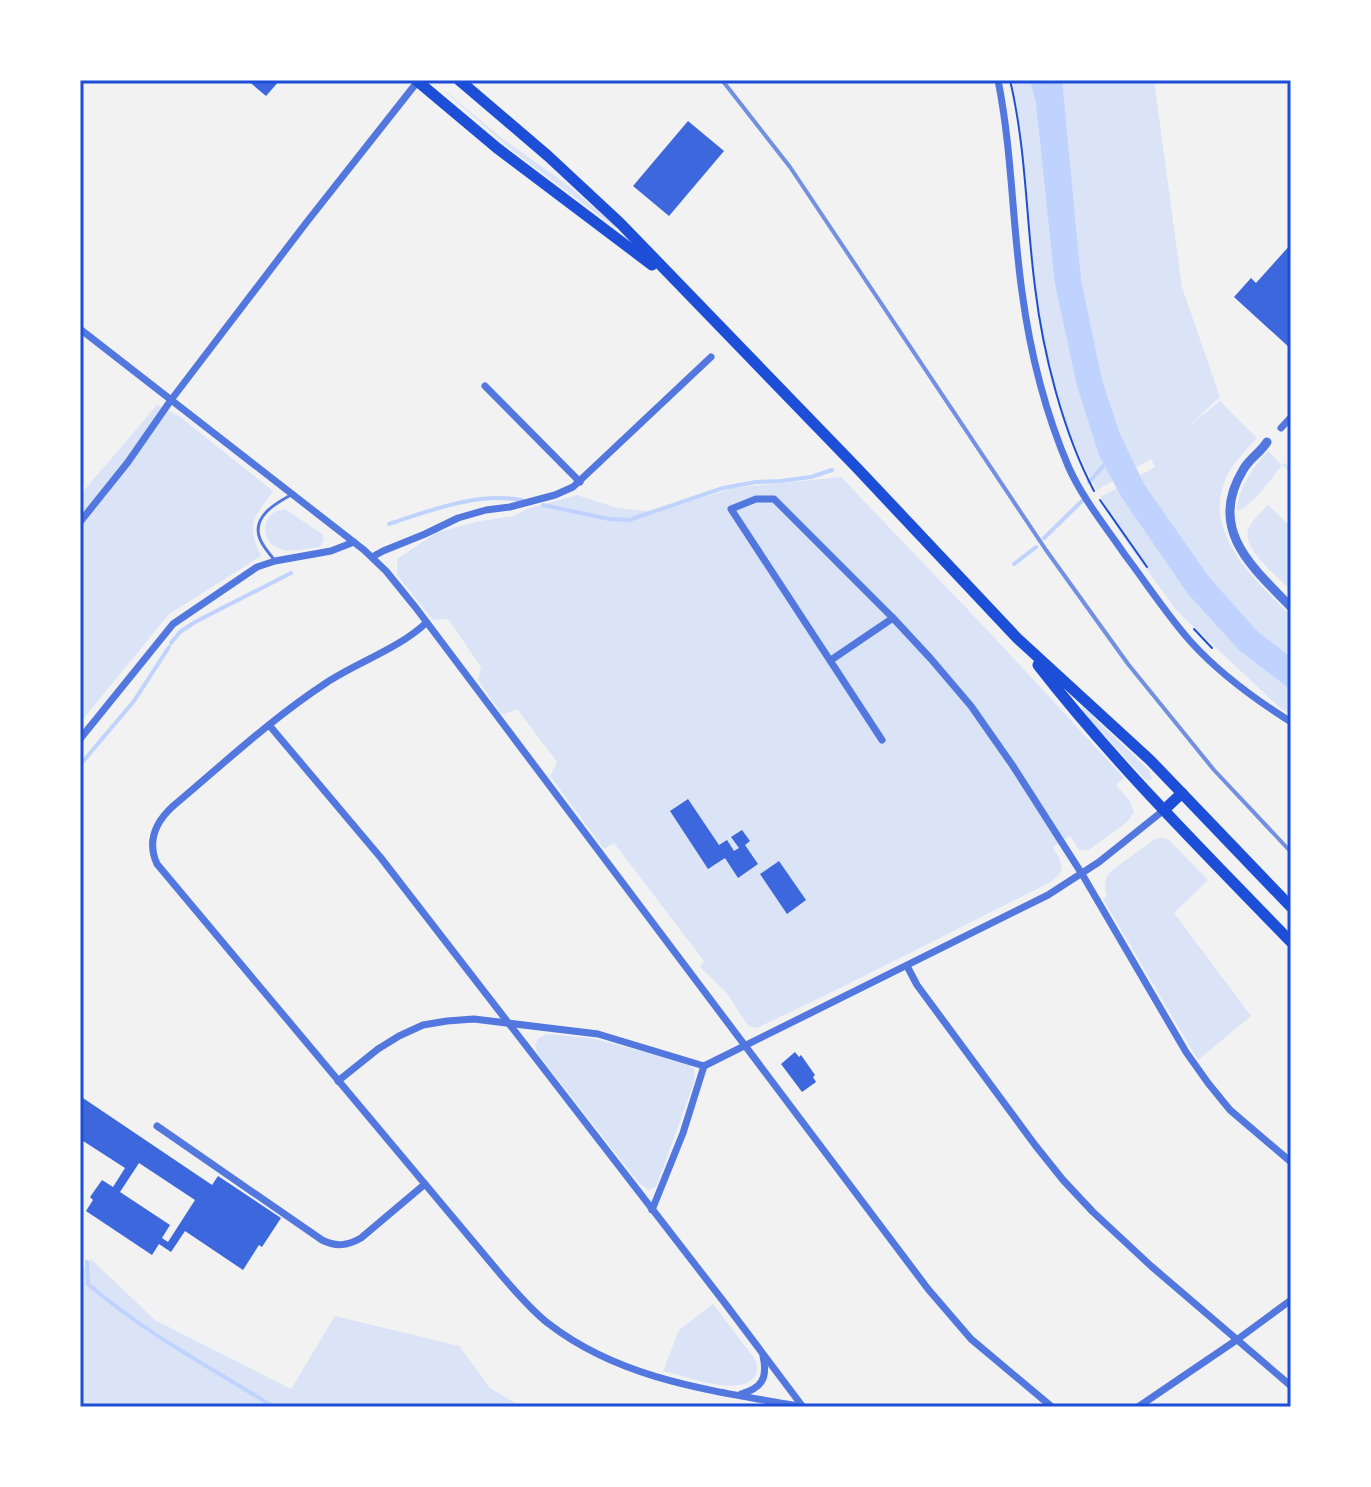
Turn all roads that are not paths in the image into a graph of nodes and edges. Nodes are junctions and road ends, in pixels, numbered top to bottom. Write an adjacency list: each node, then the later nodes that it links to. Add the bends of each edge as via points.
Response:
1 (417, 80): 4 (main road, via 497,148); 8 (street)
2 (459, 80): 4 (main road, via 620,223)
3 (998, 80): 23 (street, via 1022,292 1038,380 1070,469 1192,644)
4 (681, 287): 21 (main road)
5 (80, 329): 8 (street)
6 (711, 357): 12 (street)
7 (485, 386): 12 (street)
8 (171, 400): 13 (street); 14 (street)
9 (1291, 417): 10 (street)
10 (1281, 428)
11 (1267, 442): 18 (street, via 1234,487 1228,506 1230,527 1254,569)
12 (580, 482): 16 (street, via 555,495 458,518)
13 (291, 495): 15 (street); 17 (lane, via 267,510 258,528)
14 (80, 522)
15 (354, 542): 16 (street); 17 (street)
16 (372, 557): 20 (street)
17 (275, 561): 25 (street, via 257,567 173,624)
18 (1291, 607)
19 (893, 618): 22 (street); 22 (street, via 774,499 756,499 731,509); 29 (street, via 983,722)
20 (426, 623): 24 (street, via 327,682); 34 (street)
21 (1017, 638): 27 (main road); 28 (main road, via 1078,716)
22 (831, 660): 26 (street)
23 (1291, 722)
24 (269, 725): 33 (street, via 381,858); 36 (street, via 161,818 153,855)
25 (80, 739)
26 (882, 740)
27 (1182, 793): 28 (main road); 30 (main road)
28 (1164, 810): 29 (street); 31 (main road)
29 (1082, 874): 32 (street); 38 (street, via 1208,1083 1230,1110)
30 (1291, 907)
31 (1291, 942)
32 (907, 966): 34 (street); 42 (street, via 1063,1180 1151,1266)
33 (508, 1023): 35 (street, via 598,1034); 36 (street, via 474,1019 423,1025 378,1049); 40 (street)
34 (744, 1046): 35 (street); 47 (street, via 948,1314)
35 (704, 1066): 40 (street)
36 (338, 1081): 39 (street)
37 (157, 1126): 39 (street, via 335,1245 361,1238)
38 (1291, 1162)
39 (425, 1184): 45 (street, via 528,1305 563,1334 632,1370)
40 (652, 1210): 43 (street)
41 (1291, 1300): 42 (street)
42 (1238, 1339): 44 (street); 48 (street)
43 (763, 1354): 45 (street, via 762,1381); 46 (street)
44 (1291, 1386)
45 (735, 1395): 46 (street)
46 (803, 1407)
47 (1052, 1407)
48 (1138, 1407)

